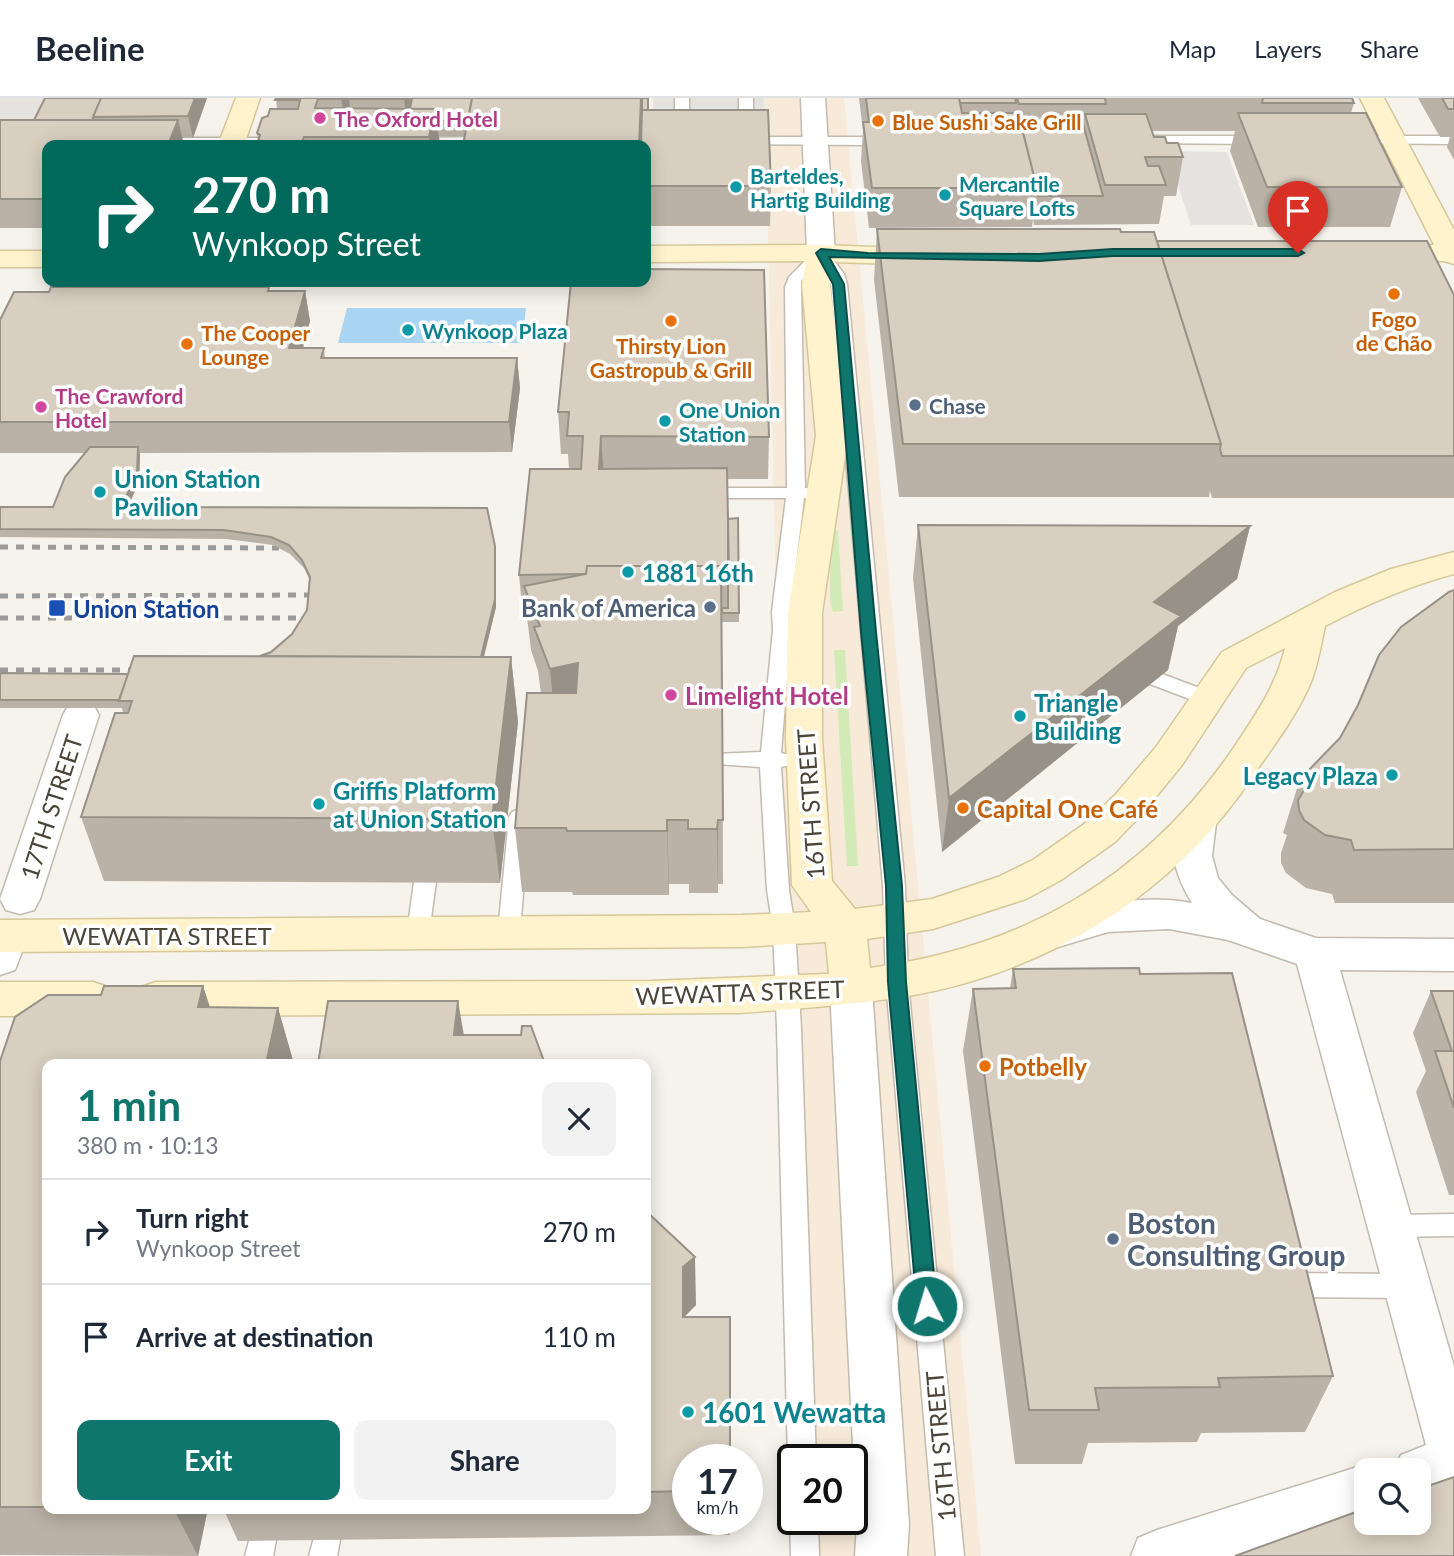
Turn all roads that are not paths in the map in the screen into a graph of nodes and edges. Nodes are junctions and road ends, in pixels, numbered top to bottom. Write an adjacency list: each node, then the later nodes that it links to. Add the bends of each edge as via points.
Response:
1 (248, 98): 6 (street)
2 (682, 98): 12 (lane)
3 (746, 98): 14 (lane)
4 (813, 98): 15 (street)
5 (1372, 98): 10 (street)
6 (232, 140)
7 (1124, 140): 8 (lane)
8 (1274, 140)
9 (1340, 140): 10 (lane)
10 (1394, 140): 11 (lane); 20 (street)
11 (1454, 140)
12 (682, 141)
13 (721, 141): 14 (lane)
14 (747, 141): 15 (lane)
15 (815, 141): 16 (lane); 17 (street)
16 (864, 141)
17 (821, 253): 19 (street); 21 (street); 24 (street, 16TH STREET, via 816,284 832,436); 24 (lane, 16TH STREET, via 794,280 793,287 798,473); 36 (lane, 16TH STREET, via 839,284)
18 (1352, 253): 20 (street)
19 (651, 254)
20 (1453, 254)
21 (961, 257)
22 (0, 259): 23 (street)
23 (42, 259)
24 (809, 493): 25 (lane); 32 (street, 16TH STREET, via 805,613)
25 (678, 494)
26 (1454, 563): 27 (street, WEWATTA STREET, via 1403,577)
27 (1310, 619): 29 (street, WEWATTA STREET, via 1234,660); 34 (street, WEWATTA STREET, via 1291,688 1229,785)
28 (1157, 679): 29 (lane)
29 (1208, 699): 36 (street, WEWATTA STREET, via 1169,756 1101,832 1012,888)
30 (81, 715): 39 (street, 17TH STREET)
31 (722, 759): 32 (lane)
32 (788, 760): 37 (street, 16TH STREET, via 812,885); 38 (lane, 16TH STREET, via 778,890)
33 (521, 791): 40 (lane)
34 (1197, 823): 41 (street, WEWATTA STREET, via 1150,871); 43 (street, via 1191,859 1208,895 1224,912)
35 (425, 882): 42 (lane)
36 (896, 921): 37 (street, WEWATTA STREET); 46 (lane, 16TH STREET)
37 (845, 925): 38 (street, WEWATTA STREET); 47 (street)
38 (784, 928): 40 (street, WEWATTA STREET); 48 (lane, 16TH STREET)
39 (7, 932): 42 (street, WEWATTA STREET)
40 (509, 932): 42 (street, WEWATTA STREET)
41 (1054, 932): 43 (street, via 1108,917 1169,914 1231,925); 46 (street, WEWATTA STREET, via 986,962)
42 (418, 933)
43 (1268, 939): 44 (street)
44 (1315, 954): 45 (street); 51 (street)
45 (1454, 955)
46 (897, 982): 47 (street, WEWATTA STREET); 62 (lane, 16TH STREET)
47 (850, 988): 48 (street, WEWATTA STREET); 61 (street, via 883,1524)
48 (787, 994): 49 (street, WEWATTA STREET, via 241,1010); 54 (lane, 16TH STREET)
49 (0, 999)
50 (1454, 1225): 51 (lane)
51 (1391, 1226): 53 (street)
52 (1271, 1285): 53 (lane)
53 (1408, 1286): 55 (street)
54 (801, 1444)
55 (1454, 1454)
56 (1454, 1460): 57 (street)
57 (1431, 1468)
58 (1354, 1493): 63 (street)
59 (804, 1535): 60 (lane)
60 (805, 1556)
61 (881, 1556)
62 (950, 1556)
63 (1157, 1556)

